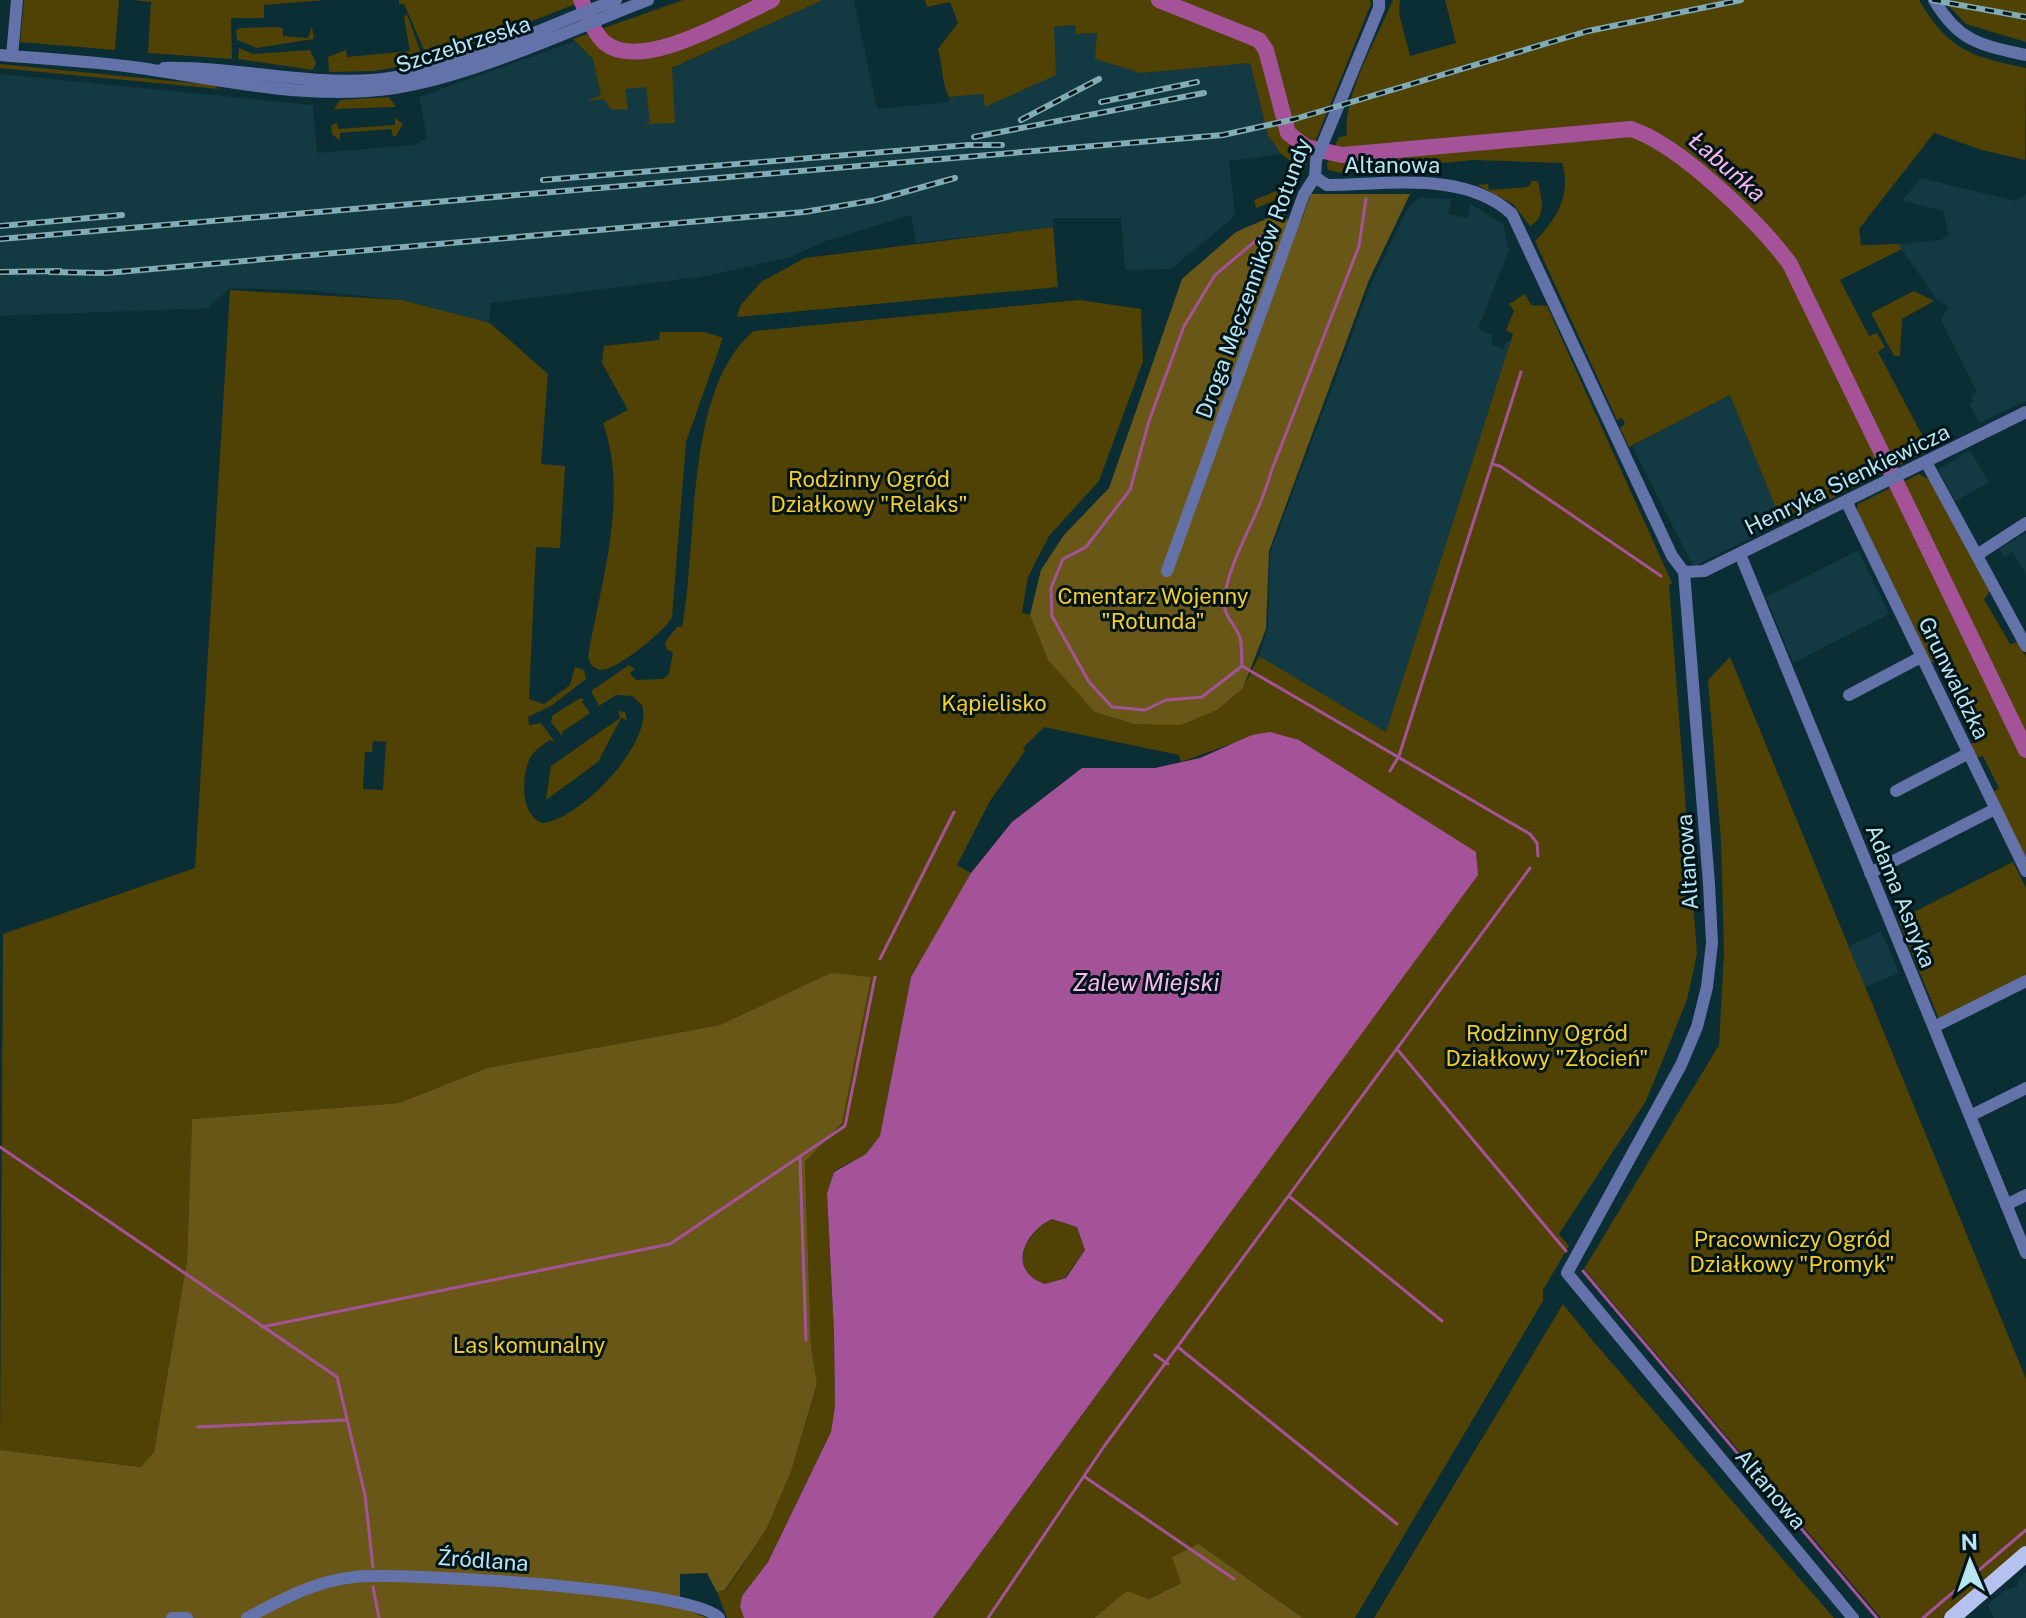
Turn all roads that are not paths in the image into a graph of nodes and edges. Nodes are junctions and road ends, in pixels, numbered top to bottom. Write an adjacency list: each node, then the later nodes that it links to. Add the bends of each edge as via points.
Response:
1 (17, 0): 7 (street)
2 (648, 0): 5 (street, Szczebrzeska)
3 (1379, 0): 8 (street, Droga Męczenników Rotundy, via 1316,160)
4 (1934, 0): 6 (street, via 1966,38)
5 (614, 5): 7 (street, Szczebrzeska, via 443,66 381,79 331,80)
6 (2026, 55)
7 (6, 56)
8 (1315, 177): 15 (street, Droga Męczenników Rotundy, via 1304,194); 16 (street, Altanowa, via 1327,185 1450,185 1477,193 1512,214)
9 (2026, 412): 10 (street, Henryka Sienkiewicza)
10 (1926, 462): 11 (street, Henryka Sienkiewicza); 14 (street)
11 (1846, 501): 13 (street, Henryka Sienkiewicza); 18 (street, Grunwaldzka)
12 (2026, 523): 14 (street)
13 (1740, 554): 16 (street, Henryka Sienkiewicza, via 1700,573); 24 (street, Adama Asnyka)
14 (1977, 555): 17 (street)
15 (1167, 571)
16 (1684, 572): 37 (street, Altanowa, via 1709,884 1708,978 1697,1027 1681,1065 1567,1273)
17 (2026, 646)
18 (1921, 657): 19 (street); 20 (street, Grunwaldzka)
19 (1849, 695)
20 (1969, 753): 21 (street); 22 (street, Grunwaldzka)
21 (1896, 791)
22 (1995, 809): 23 (street, Grunwaldzka); 24 (street)
23 (2026, 871)
24 (1870, 873): 26 (street, Adama Asnyka)
25 (2026, 981): 26 (street)
26 (1934, 1027): 28 (street, Adama Asnyka)
27 (2026, 1088): 28 (street)
28 (1970, 1116): 30 (street, Adama Asnyka)
29 (2026, 1195): 30 (street)
30 (2006, 1205): 31 (street, Adama Asnyka)
31 (2026, 1253)
32 (2026, 1554): 38 (main road)
33 (172, 1618): 34 (street)
34 (187, 1618)
35 (247, 1618): 36 (street, Źródlana, via 304,1589 352,1577 439,1576 661,1600 702,1607)
36 (719, 1618)
37 (1853, 1618)
38 (1952, 1618)

